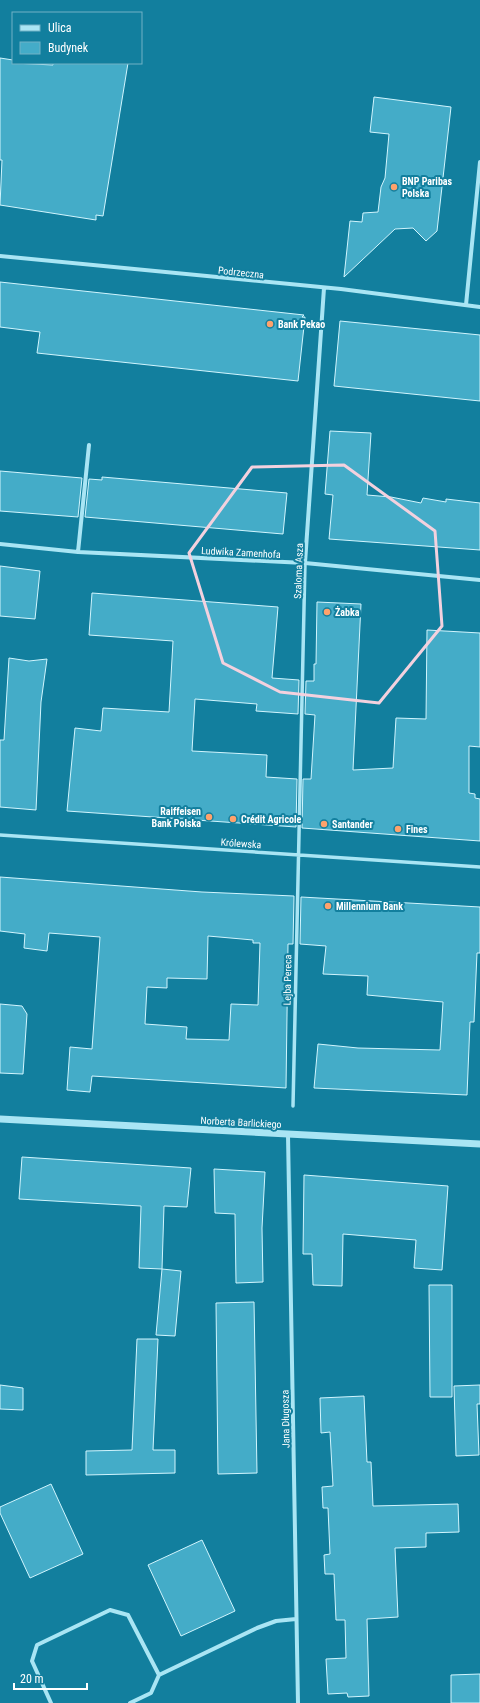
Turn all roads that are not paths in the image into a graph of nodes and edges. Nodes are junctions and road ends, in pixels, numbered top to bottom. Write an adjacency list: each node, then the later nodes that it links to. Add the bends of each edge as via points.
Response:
1 (480, 162): 4 (street)
2 (0, 256): 3 (street, Podrzeczna)
3 (324, 288): 4 (street, Podrzeczna); 9 (street, Szaloma Asza)
4 (466, 305): 5 (street, Podrzeczna)
5 (480, 307)
6 (89, 445): 8 (street)
7 (0, 544): 8 (street, Ludwika Zamenhofa)
8 (78, 552): 9 (street, Ludwika Zamenhofa)
9 (305, 563): 10 (street, Ludwika Zamenhofa); 12 (street, Szaloma Asza)
10 (480, 580)
11 (0, 835): 12 (street, Królewska)
12 (298, 854): 13 (street, Królewska); 14 (street, Lejba Pereca)
13 (480, 867)
14 (293, 1106)
15 (0, 1119): 16 (street, Norberta Barlickiego)
16 (288, 1135): 17 (street, Norberta Barlickiego); 18 (street, Jana Długosza)
17 (480, 1144)
18 (296, 1619): 19 (street, via 276,1621 257,1628); 22 (street, Jana Długosza)
19 (159, 1676): 20 (street, via 128,1615 110,1610 37,1645 32,1661); 21 (street, via 151,1693)
20 (51, 1703)
21 (130, 1703)
22 (298, 1703)

